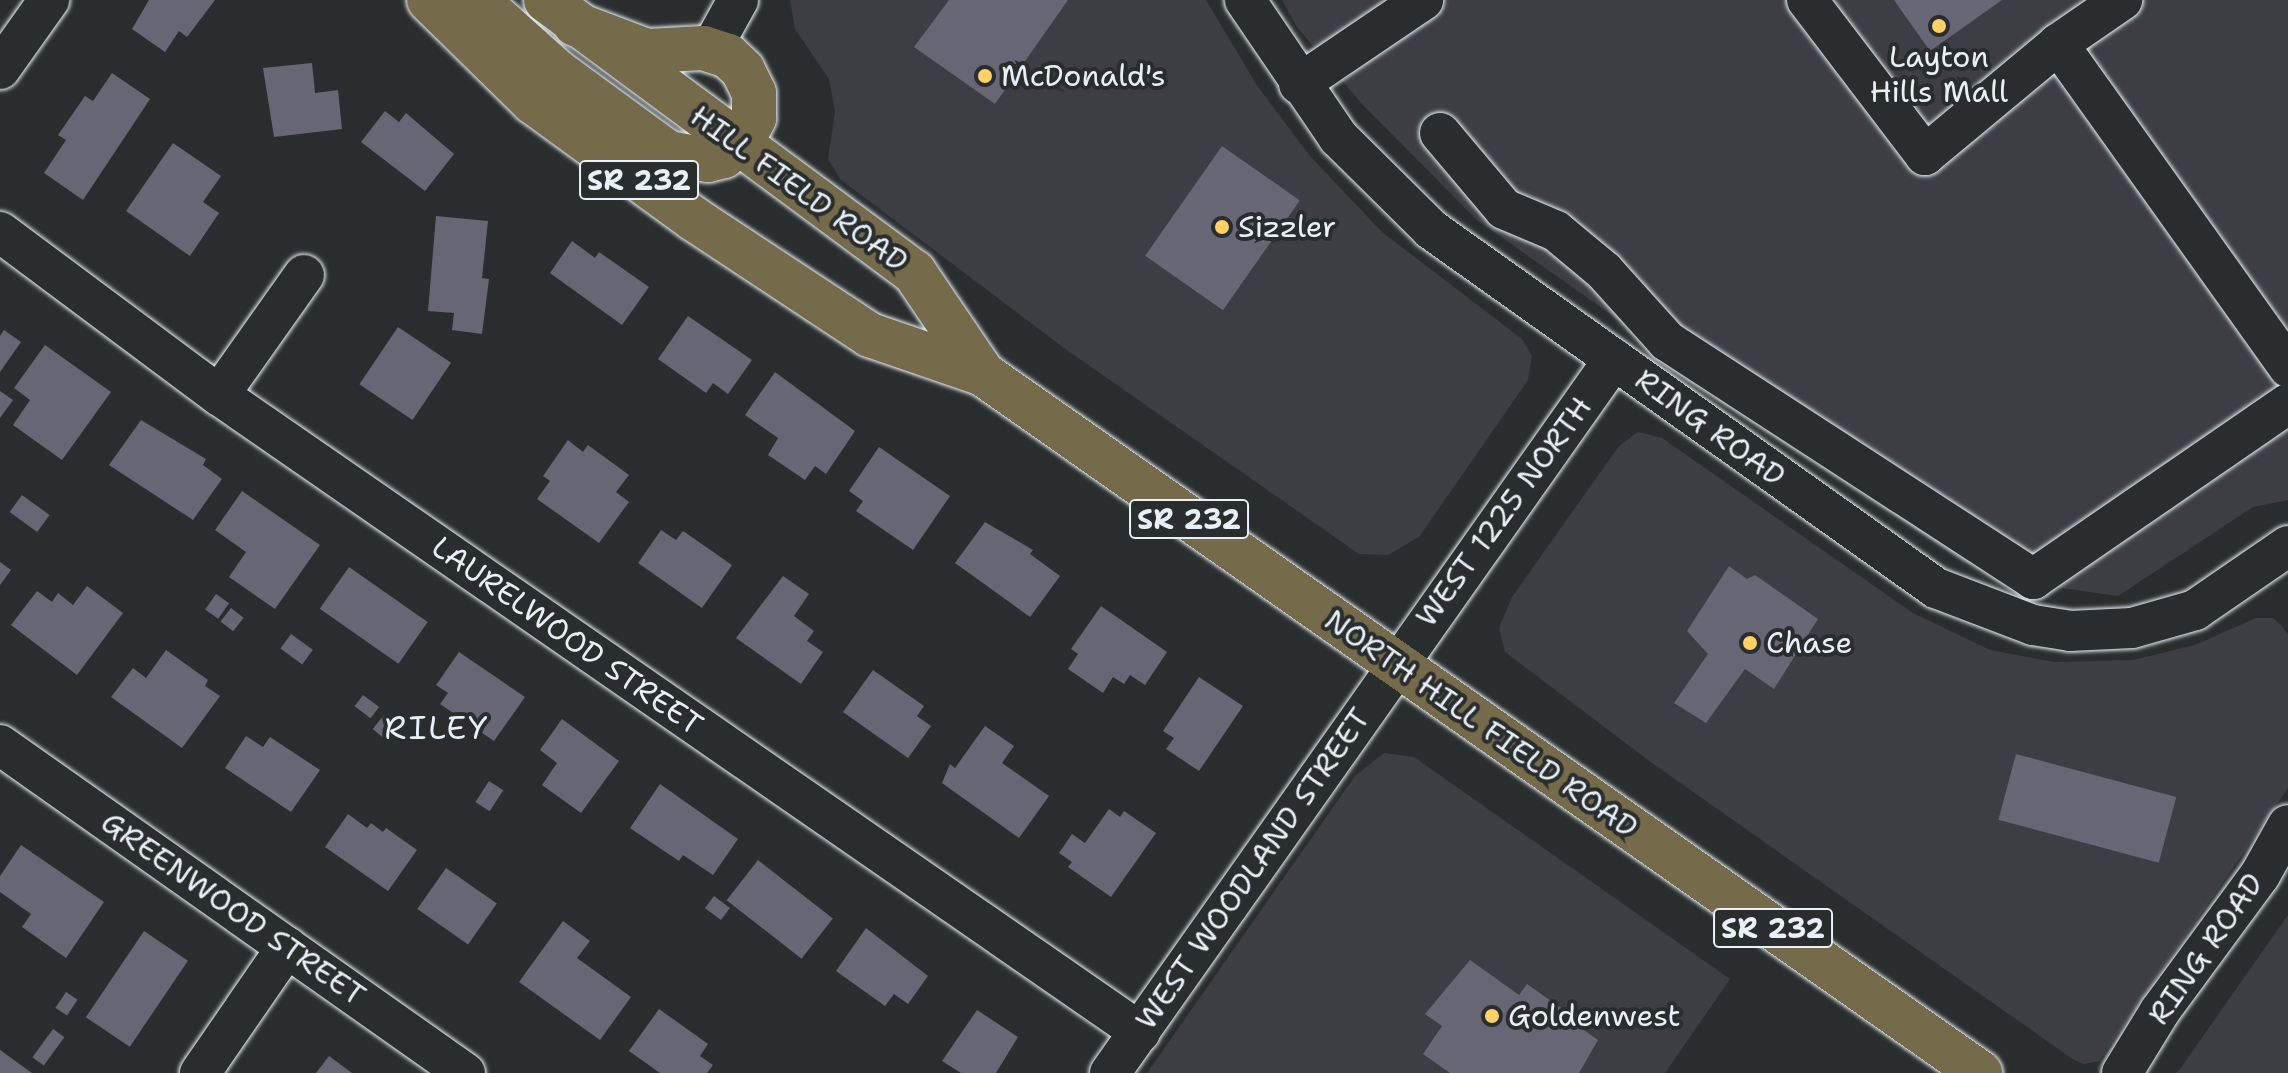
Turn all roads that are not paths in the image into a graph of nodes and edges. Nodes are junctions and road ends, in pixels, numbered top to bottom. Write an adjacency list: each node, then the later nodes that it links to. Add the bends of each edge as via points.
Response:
1 (49, 0): 12 (street)
2 (429, 0): 20 (main road, SR 232, via 533,102 694,219 870,335)
3 (477, 0): 15 (main road, via 556,71 668,153 708,160)
4 (738, 0): 11 (street)
5 (1245, 0): 13 (street, RING ROAD)
6 (1423, 0): 13 (street)
7 (1807, 0): 10 (street, via 1925,155)
8 (2122, 0): 10 (street)
9 (560, 12): 11 (main road, via 653,52); 15 (main road, HILL FIELD ROAD / SR 232)
10 (2058, 44): 19 (street)
11 (711, 49): 15 (main road, via 738,63 753,87 754,118)
12 (0, 69)
13 (1299, 84): 18 (street, RING ROAD, via 1353,153 1432,230)
14 (1440, 133): 22 (street, via 1504,209 1556,231 1604,271 1667,341 2033,579)
15 (739, 143): 20 (main road, HILL FIELD ROAD / SR 232, via 914,272)
16 (0, 232): 21 (street, LAURELWOOD STREET)
17 (304, 275): 21 (street)
18 (1614, 359): 23 (street, RING ROAD, via 1936,588 1996,614 2070,631 2132,628 2195,610); 24 (street, WEST 1225 NORTH)
19 (2288, 367)
20 (983, 374): 24 (main road, NORTH HILL FIELD ROAD / SR 232)
21 (219, 395): 28 (street, LAURELWOOD STREET)
22 (2288, 404)
23 (2283, 562)
24 (1395, 665): 28 (street, WEST WOODLAND STREET); 32 (main road, NORTH HILL FIELD ROAD / SR 232)
25 (0, 745): 27 (street, GREENWOOD STREET)
26 (2288, 825): 33 (street, RING ROAD, via 2260,875 2160,1011)
27 (287, 947): 29 (street); 30 (street, GREENWOOD STREET)
28 (1140, 1032): 31 (street, WEST WOODLAND STREET)
29 (200, 1073)
30 (465, 1073)
31 (1110, 1073)
32 (1980, 1073)
33 (2122, 1073)

